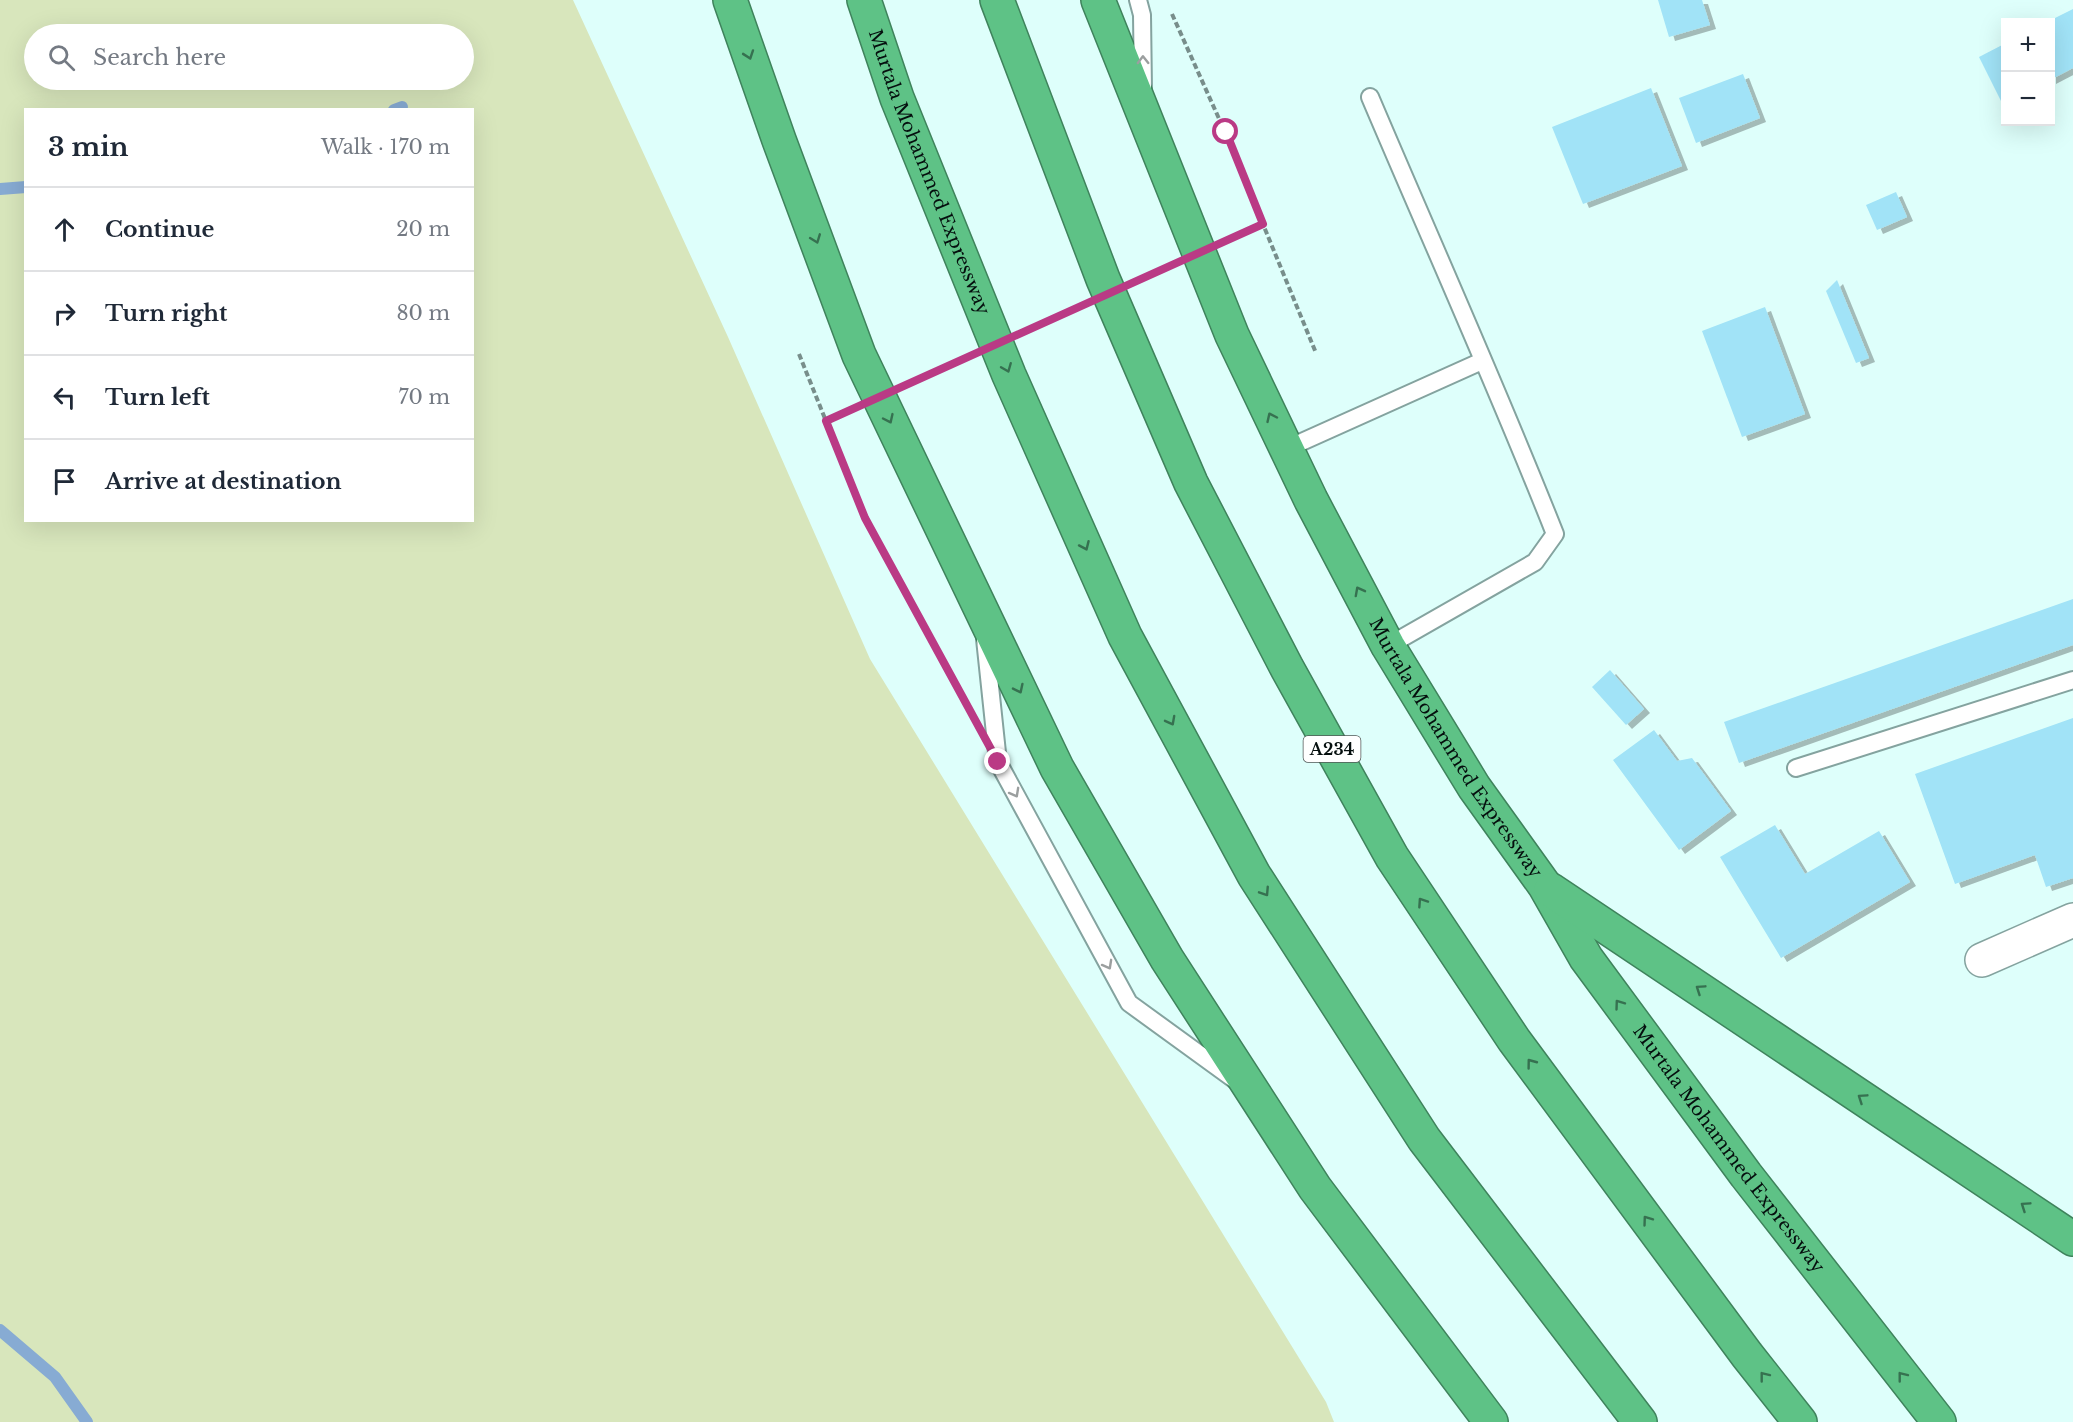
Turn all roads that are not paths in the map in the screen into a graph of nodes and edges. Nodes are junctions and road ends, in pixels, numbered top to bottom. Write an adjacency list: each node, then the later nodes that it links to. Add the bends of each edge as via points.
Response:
1 (730, 0): 10 (highway, one-way to 10, via 859,355)
2 (864, 0): 22 (highway, Murtala Mohammed Expressway, one-way to 22, via 897,98 1009,375 1125,636 1248,865 1424,1139)
3 (997, 0): 23 (highway, A234, one-way to 3, via 1514,1040 1392,857 1287,668 1191,483 1103,279)
4 (1098, 0): 7 (highway, Murtala Mohammed Expressway)
5 (1138, 0): 7 (lane, one-way to 5, via 1142,15)
6 (1370, 97): 8 (lane)
7 (1144, 118): 9 (highway, Murtala Mohammed Expressway, one-way to 7, via 1232,335)
8 (1482, 361): 9 (lane); 11 (lane, via 1506,410 1555,534 1535,562)
9 (1286, 449): 11 (highway, Murtala Mohammed Expressway, one-way to 9)
10 (982, 614): 17 (highway, one-way to 17, via 1058,768 1167,959); 17 (lane, one-way to 17, via 998,762 1129,1003)
11 (1388, 646): 14 (highway, Murtala Mohammed Expressway, via 1474,787)
12 (2073, 680): 13 (lane)
13 (1796, 768)
14 (1545, 886): 18 (highway, one-way to 14); 24 (highway, Murtala Mohammed Expressway, one-way to 14, via 1746,1175 1593,967)
15 (2073, 920): 16 (street)
16 (1982, 960)
17 (1254, 1094): 19 (highway, via 1315,1188)
18 (2073, 1239)
19 (1452, 1371): 20 (highway); 21 (highway)
20 (1469, 1422)
21 (1491, 1422)
22 (1640, 1422)
23 (1800, 1422)
24 (1939, 1422)

